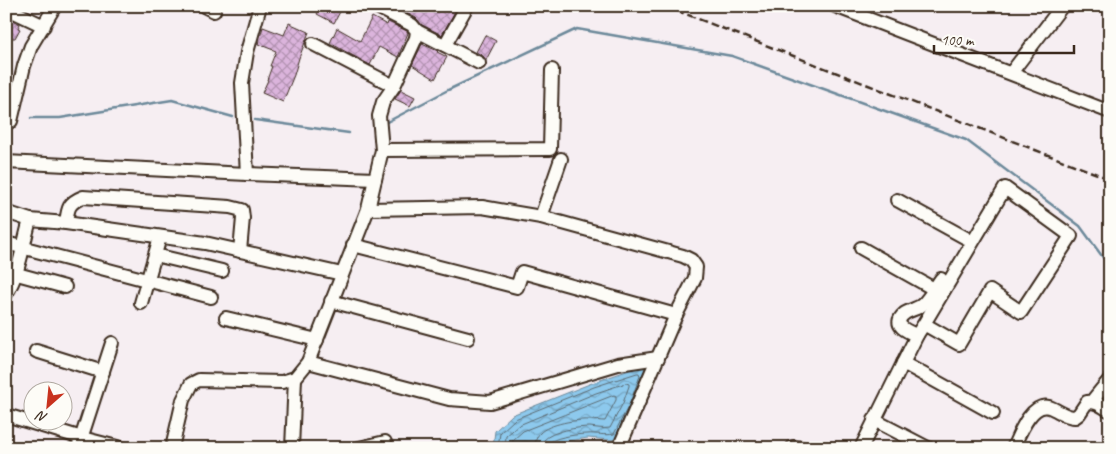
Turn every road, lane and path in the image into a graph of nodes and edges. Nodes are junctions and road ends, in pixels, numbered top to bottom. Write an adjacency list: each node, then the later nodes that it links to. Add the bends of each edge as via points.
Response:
1 (55, 6): 9 (street)
2 (260, 6): 22 (street, via 242,83)
3 (375, 6): 8 (street)
4 (467, 6): 12 (street)
5 (835, 6): 15 (street)
6 (1062, 6): 15 (street)
7 (6, 8): 9 (street)
8 (398, 11): 10 (street)
9 (44, 26): 18 (street, via 24,66 12,118)
10 (417, 31): 12 (street); 16 (street)
11 (313, 44): 16 (street)
12 (445, 45): 13 (street)
13 (479, 63)
14 (552, 70): 19 (street, via 550,148)
15 (1011, 73): 17 (street)
16 (394, 86): 19 (street, via 383,102 379,116)
17 (1110, 112)
18 (6, 123)
19 (382, 150): 23 (street)
20 (561, 158): 28 (street)
21 (6, 162): 22 (street)
22 (246, 174): 23 (street)
23 (375, 179): 25 (street)
24 (897, 200): 32 (street)
25 (368, 209): 28 (street, via 482,207); 34 (street)
26 (6, 212): 29 (street)
27 (978, 216): 32 (street)
28 (541, 217): 49 (street, via 691,260 696,267 694,278)
29 (30, 220): 30 (street); 35 (street)
30 (66, 223): 31 (street); 37 (street, via 73,201 83,198 230,207 242,210)
31 (160, 237): 37 (street); 38 (street)
32 (966, 238): 44 (street)
33 (6, 243): 35 (street)
34 (353, 245): 41 (street); 49 (street, via 517,287 522,272)
35 (22, 247): 40 (street); 42 (street)
36 (860, 248): 44 (street)
37 (240, 251): 41 (street)
38 (155, 255): 39 (street); 42 (street)
39 (222, 271)
40 (11, 273): 43 (street); 45 (street, via 11,287)
41 (342, 274): 47 (street)
42 (148, 280): 46 (street); 48 (street)
43 (65, 287)
44 (934, 289): 52 (street, via 920,306 902,315 900,325)
45 (6, 294)
46 (211, 297)
47 (332, 301): 53 (street); 54 (street)
48 (141, 303)
49 (676, 316): 57 (street)
50 (226, 318): 54 (street)
51 (924, 324): 51 (street, via 1005,188 1071,236 1021,312 990,290 959,344); 52 (street)
52 (916, 335): 59 (street)
53 (468, 338)
54 (317, 340): 58 (street)
55 (112, 342): 60 (street)
56 (36, 351): 60 (street)
57 (658, 358): 58 (street, via 618,364 490,402 449,399); 75 (street)
58 (308, 362): 61 (street)
59 (903, 363): 65 (street); 67 (street)
60 (103, 372): 69 (street)
61 (295, 378): 72 (street, via 282,382 199,380 191,384 183,400); 73 (street)
62 (1110, 379): 63 (street)
63 (1092, 402): 64 (street); 70 (street, via 1087,402 1075,418 1046,406 1037,409 1031,414)
64 (1110, 412)
65 (993, 413)
66 (6, 415): 69 (street)
67 (874, 420): 78 (street); 79 (street)
68 (385, 442): 74 (street)
69 (80, 443): 71 (street)
70 (1018, 446)
71 (121, 448)
72 (172, 448)
73 (292, 448)
74 (359, 448)
75 (620, 448)
76 (792, 448): 77 (street)
77 (802, 448)
78 (861, 448)
79 (928, 448)

